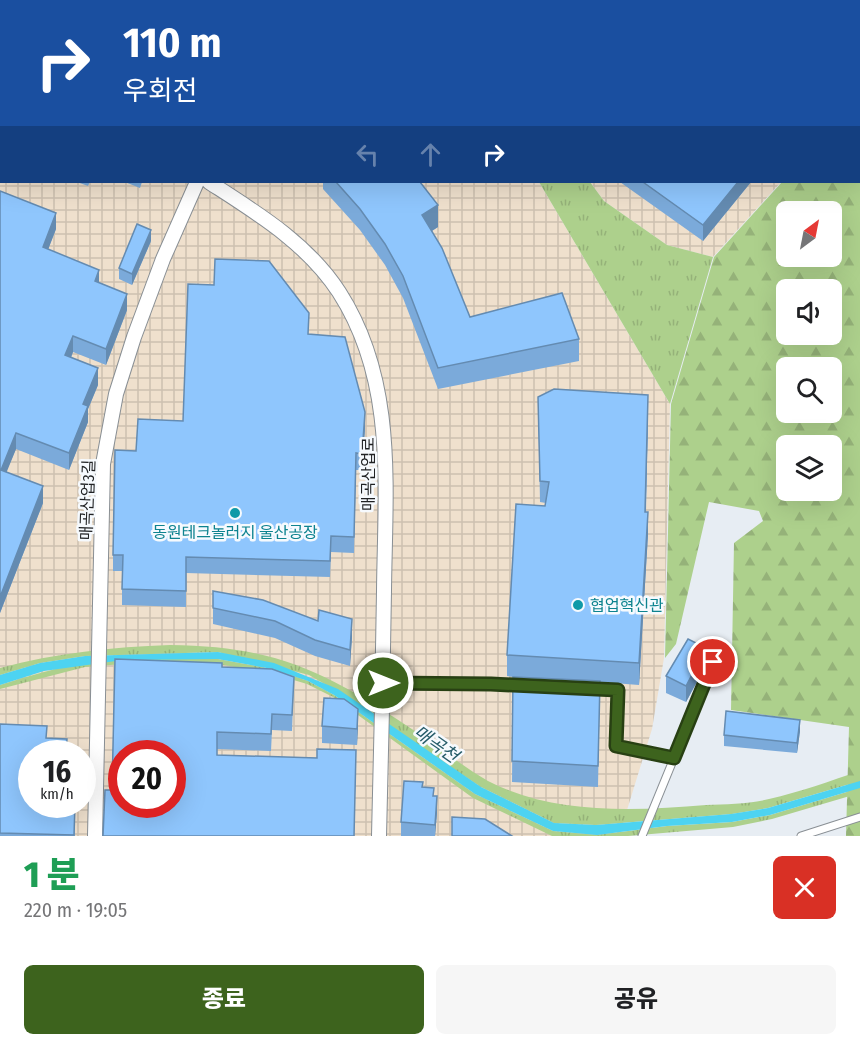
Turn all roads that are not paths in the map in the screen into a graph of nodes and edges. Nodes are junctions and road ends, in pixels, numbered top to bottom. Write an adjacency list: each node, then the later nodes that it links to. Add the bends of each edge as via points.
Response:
1 (197, 183): 9 (street, 매곡산업3길, via 145,306 112,416 103,464)
2 (211, 183): 4 (street, 매곡산업로, via 278,226 308,253 339,291 374,369 385,435)
3 (713, 662): 7 (lane)
4 (383, 683): 5 (lane); 10 (street, 매곡산업로)
5 (526, 686)
6 (584, 688): 7 (lane, via 618,690 616,746)
7 (674, 758): 11 (lane)
8 (860, 817): 12 (lane)
9 (95, 836)
10 (379, 836)
11 (642, 836)
12 (801, 836)

